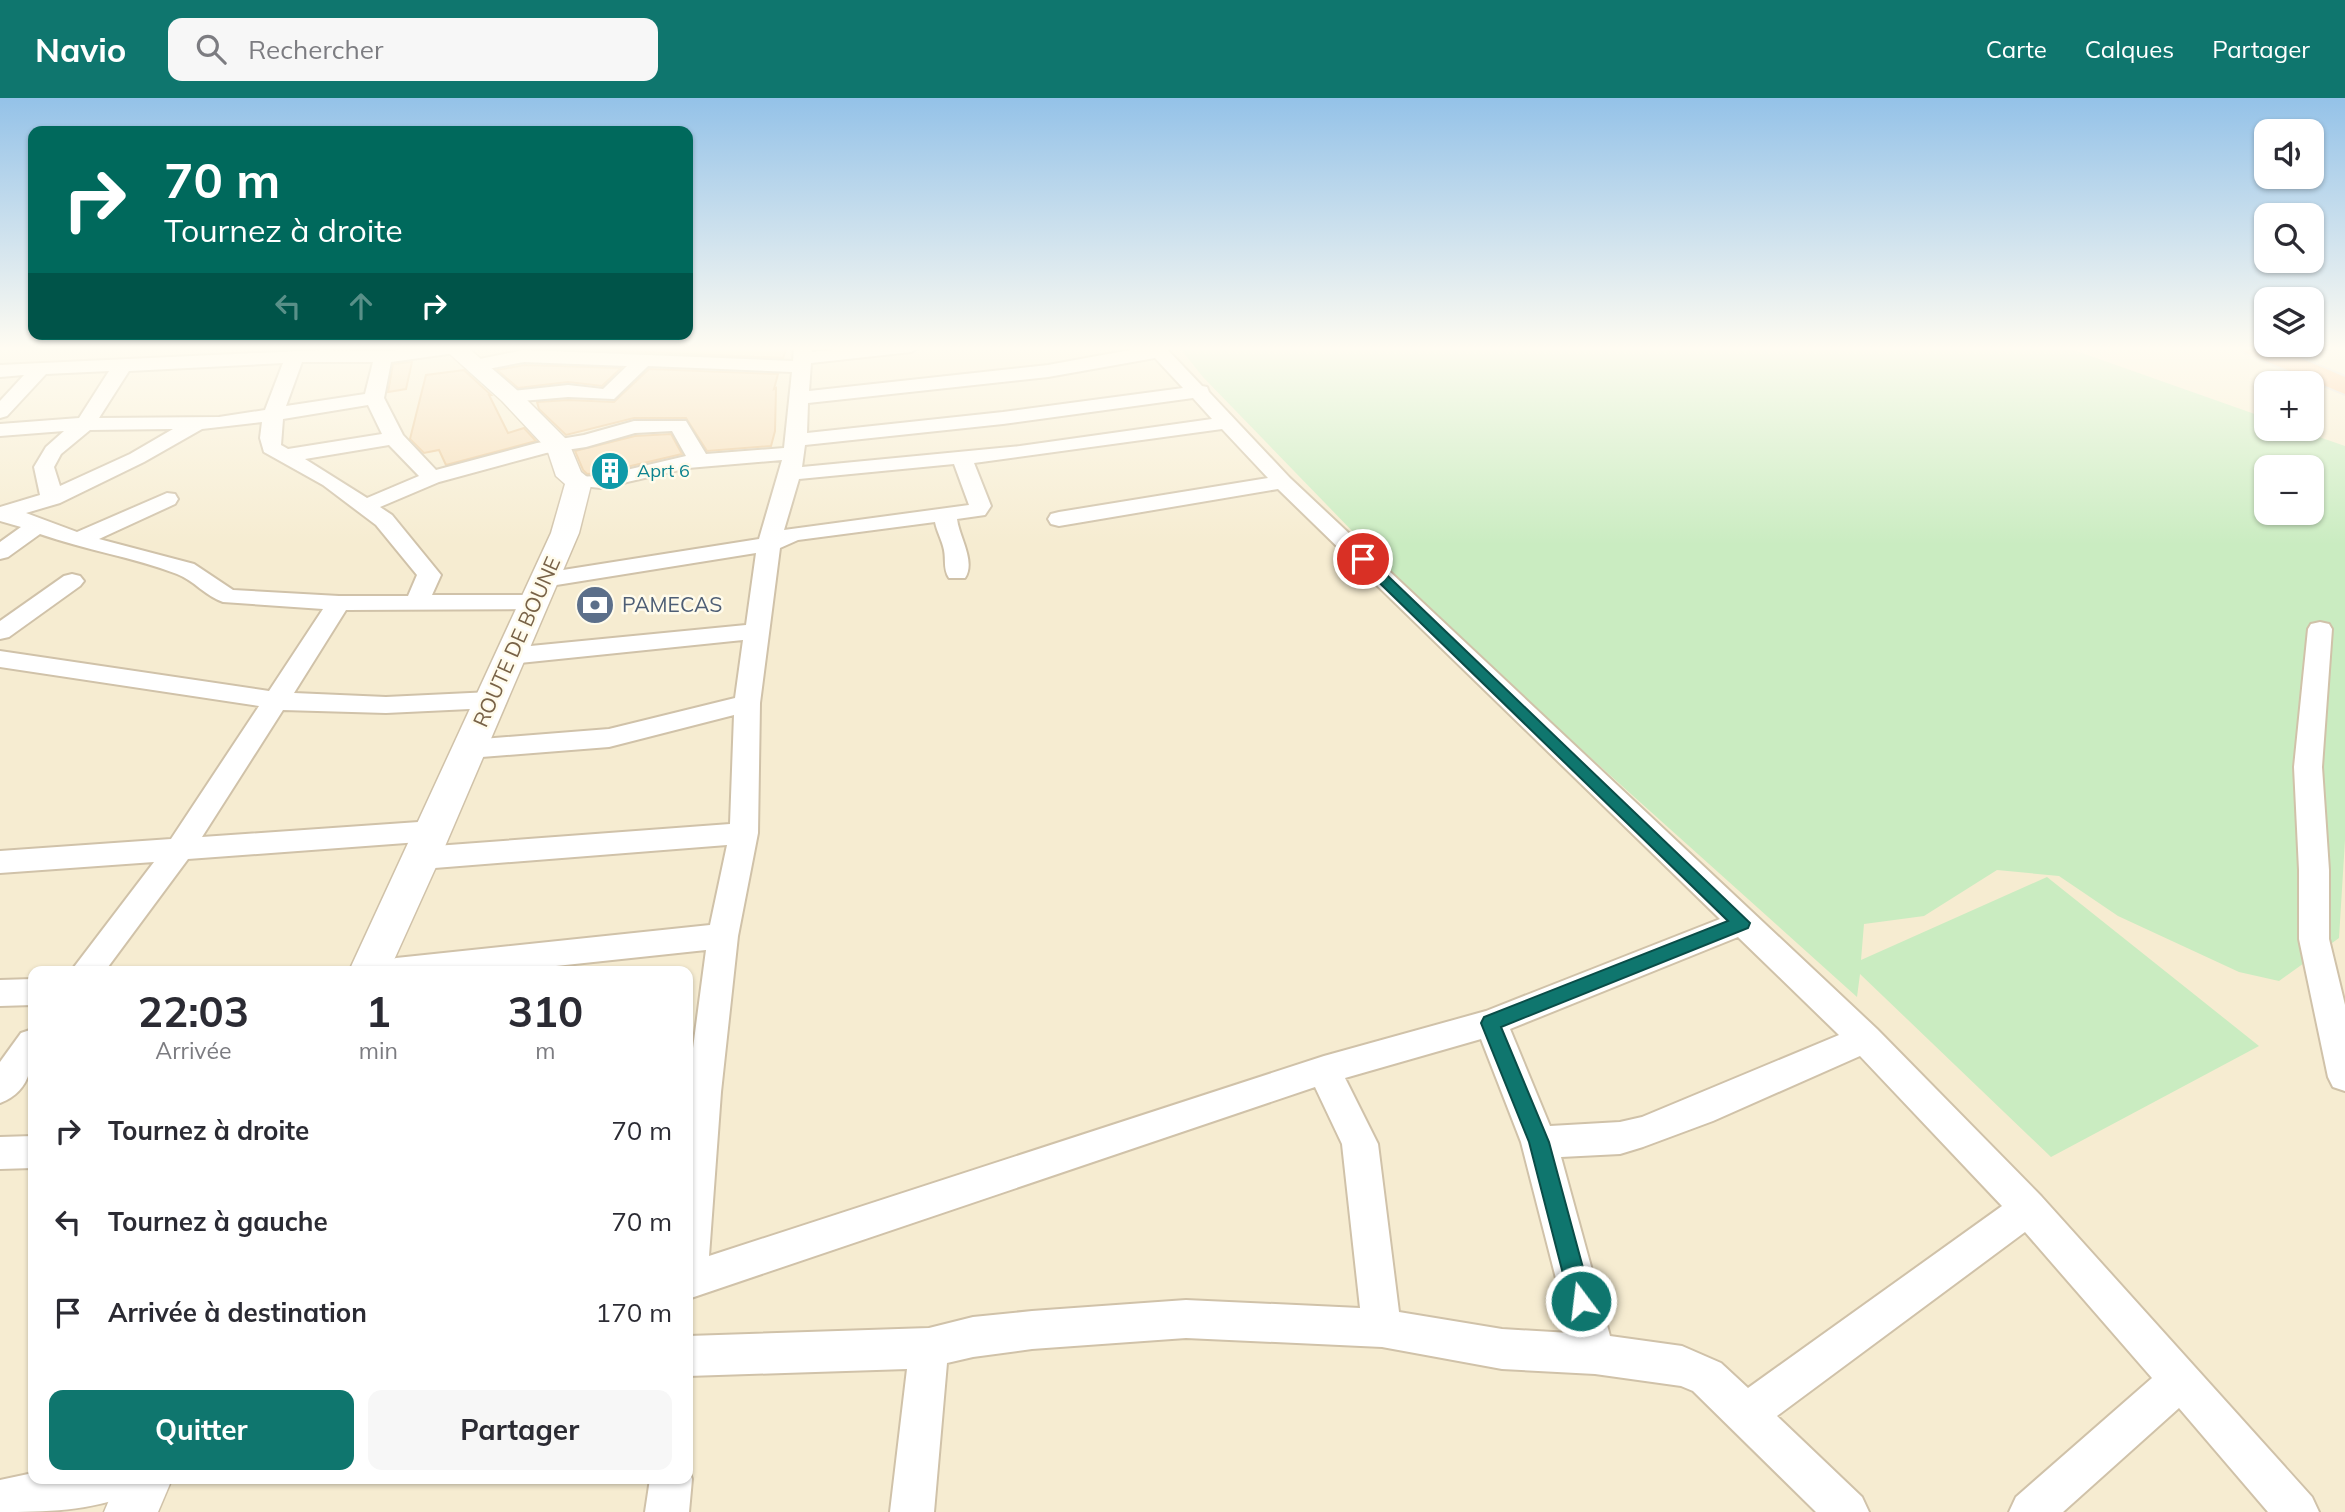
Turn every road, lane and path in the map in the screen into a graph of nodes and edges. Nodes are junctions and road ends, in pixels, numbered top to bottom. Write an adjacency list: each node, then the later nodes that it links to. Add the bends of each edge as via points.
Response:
1 (92, 413): 10 (street)
2 (281, 413): 8 (street)
3 (381, 413): 13 (street)
4 (525, 413): 14 (street)
5 (798, 413): 16 (street)
6 (1040, 413): 16 (street)
7 (1217, 413): 11 (street)
8 (275, 414): 9 (street); 15 (street, via 270,444 272,451)
9 (198, 423): 10 (street); 22 (street)
10 (85, 424): 12 (street); 22 (street, via 54,451 44,467)
11 (1226, 424): 17 (street); 21 (street)
12 (0, 430)
13 (394, 438): 15 (street); 19 (street)
14 (559, 446): 18 (street, via 634,427 677,424); 19 (street); 20 (street, via 569,475)
15 (283, 456): 24 (street)
16 (793, 456): 17 (street); 18 (street); 30 (street)
17 (962, 458): 26 (street, via 980,506)
18 (699, 461): 20 (street, via 601,482)
19 (432, 478): 24 (street)
20 (579, 481): 34 (street, ROUTE DE BOUNE, via 565,533)
21 (1283, 482): 27 (street); 50 (street)
22 (52, 498): 25 (street)
23 (167, 499): 29 (street)
24 (365, 506): 36 (street, via 384,520 429,575)
25 (2, 514): 28 (street)
26 (945, 514): 30 (street, via 794,534); 32 (street)
27 (1059, 519)
28 (38, 525): 29 (street); 31 (street)
29 (78, 540): 35 (street, via 186,569 231,597)
30 (769, 544): 34 (street); 38 (street)
31 (0, 552)
32 (957, 573)
33 (72, 581): 39 (street)
34 (539, 591): 36 (street); 40 (street, ROUTE DE BOUNE)
35 (339, 603): 36 (street); 42 (street)
36 (417, 603)
37 (2320, 629): 61 (street, via 2308,767 2314,939)
38 (758, 631): 40 (street); 44 (street)
39 (0, 632)
40 (510, 656): 43 (street, ROUTE DE BOUNE)
41 (0, 659): 42 (street)
42 (278, 701): 43 (street, via 386,705); 48 (street)
43 (491, 701): 45 (street, ROUTE DE BOUNE)
44 (747, 703): 45 (street, via 584,742); 46 (street)
45 (469, 749): 47 (street, ROUTE DE BOUNE)
46 (744, 833): 47 (street); 51 (street)
47 (428, 844): 48 (street); 53 (street, ROUTE DE BOUNE)
48 (181, 847): 49 (street); 52 (street)
49 (0, 862)
50 (1741, 923): 57 (street); 58 (street)
51 (723, 936): 54 (street); 63 (street)
52 (91, 966)
53 (371, 966)
54 (443, 966)
55 (28, 992): 56 (street)
56 (0, 993)
57 (1490, 1023): 60 (street); 64 (street)
58 (1864, 1038): 64 (street, via 1643,1132 1620,1138); 68 (street)
59 (28, 1050): 62 (street)
60 (1324, 1070): 69 (street); 70 (street, via 1360,1144)
61 (2345, 1077)
62 (0, 1088)
63 (696, 1093): 67 (street)
64 (1539, 1142): 72 (street)
65 (0, 1153): 66 (street)
66 (28, 1153)
67 (693, 1163)
68 (2028, 1208): 74 (street); 75 (street)
69 (693, 1278)
70 (1382, 1328): 71 (street, via 1186,1319 996,1334); 72 (street, via 1502,1349)
71 (929, 1348): 73 (street); 82 (street)
72 (1595, 1354): 75 (street, via 1682,1366 1707,1377)
73 (693, 1356)
74 (2180, 1380): 84 (street); 85 (street)
75 (1746, 1414): 83 (street)
76 (90, 1484): 79 (street)
77 (143, 1484): 80 (street)
78 (670, 1484): 81 (street)
79 (0, 1501)
80 (131, 1512)
81 (667, 1512)
82 (912, 1512)
83 (1847, 1512)
84 (2031, 1512)
85 (2297, 1512)

